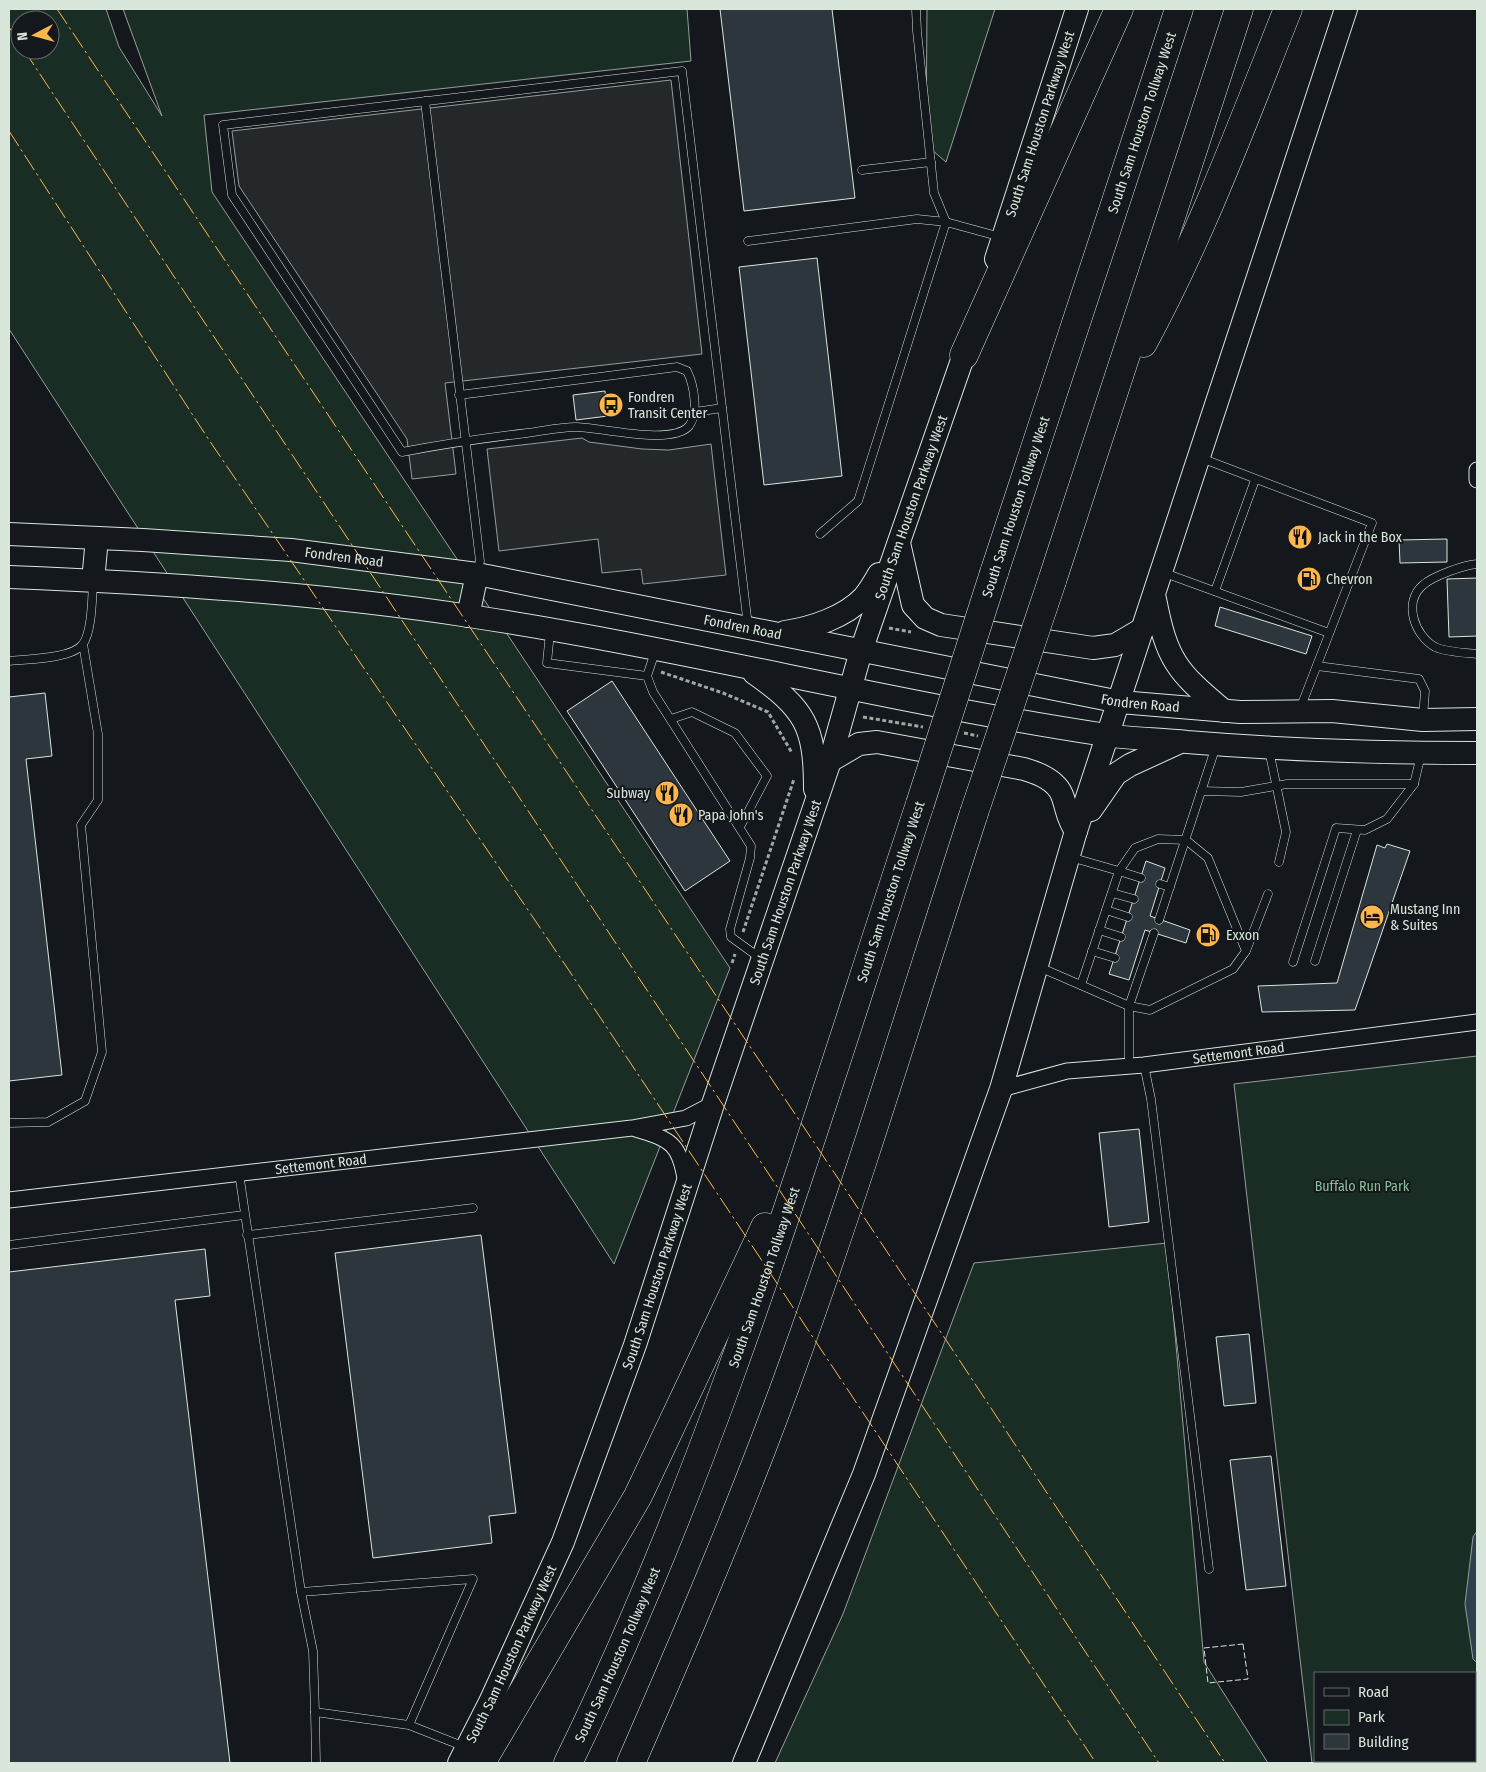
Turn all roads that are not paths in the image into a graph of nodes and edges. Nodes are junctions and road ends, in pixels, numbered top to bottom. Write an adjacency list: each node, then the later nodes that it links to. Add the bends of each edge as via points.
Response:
1 (916, 9): 9 (lane)
2 (1077, 9): 12 (main road, South Sam Houston Parkway West)
3 (1119, 9): 14 (highway)
4 (1179, 9): 103 (highway, South Sam Houston Tollway West, bridge)
5 (1239, 9): 18 (highway)
6 (1288, 9): 18 (highway, via 1186,259)
7 (1346, 9): 20 (main road)
8 (425, 102): 15 (lane); 16 (lane, via 682,71); 19 (lane, via 223,125 232,195 402,452)
9 (930, 162): 10 (lane); 11 (lane, via 934,192)
10 (862, 170)
11 (946, 222): 12 (lane); 13 (lane, via 917,219); 25 (lane, via 858,501)
12 (1003, 237): 14 (main road, South Sam Houston Parkway West)
13 (748, 241)
14 (964, 355): 27 (main road, South Sam Houston Parkway West)
15 (459, 396): 17 (lane, via 677,367 687,371 692,381); 19 (lane)
16 (722, 408): 17 (lane); 36 (lane)
17 (694, 412): 19 (lane, via 688,427 680,431 644,436 576,427)
18 (1100, 430): 114 (highway, bridge, via 837,1239)
19 (465, 441): 30 (lane, via 480,561)
20 (1200, 458): 22 (lane); 29 (main road)
21 (1477, 470): 23 (street)
22 (1255, 480): 33 (lane); 40 (lane, via 1372,523)
23 (1477, 480)
24 (9, 534): 26 (main road, Fondren Road)
25 (820, 534)
26 (97, 538): 30 (main road, Fondren Road, via 291,550); 32 (main road)
27 (899, 543): 37 (main road, via 913,605 925,618 941,625 1093,648 1115,644); 39 (main road, via 864,597 842,614 801,629); 42 (main road, South Sam Houston Parkway West)
28 (1477, 564): 43 (lane, via 1425,583 1416,592 1412,612 1416,628 1436,647)
29 (1162, 572): 33 (lane); 34 (main road)
30 (477, 574): 35 (main road); 36 (main road, Fondren Road)
31 (9, 577): 32 (main road)
32 (93, 580): 35 (main road, via 311,597); 41 (lane, via 90,623)
33 (1215, 591): 40 (lane)
34 (1154, 597): 37 (main road); 50 (main road, via 1161,633 1170,656 1189,682)
35 (468, 616): 38 (main road)
36 (748, 627): 39 (main road, Fondren Road)
37 (1144, 628): 49 (main road)
38 (550, 630): 45 (main road); 45 (lane, via 547,663)
39 (779, 633): 42 (main road, Fondren Road)
40 (1329, 633): 46 (lane)
41 (83, 644): 44 (lane, via 68,654); 105 (lane, via 98,734 98,800 81,825 102,1052 85,1101 48,1122)
42 (861, 651): 48 (main road, South Sam Houston Parkway West); 49 (main road, Fondren Road)
43 (1477, 654)
44 (9, 661)
45 (651, 665): 47 (main road); 52 (lane, via 653,692)
46 (1317, 666): 51 (lane); 54 (lane, via 1419,680 1425,691)
47 (747, 668): 48 (main road); 65 (main road, via 783,694 806,723 815,761)
48 (851, 690): 55 (main road); 61 (main road, South Sam Houston Parkway West)
49 (1120, 702): 50 (main road, Fondren Road); 55 (main road)
50 (1224, 711): 51 (main road, Fondren Road)
51 (1299, 711): 54 (main road, Fondren Road)
52 (671, 719): 66 (lane); 66 (lane, via 692,712 735,733 767,776)
53 (1477, 719): 54 (main road, Fondren Road)
54 (1423, 720): 59 (main road)
55 (1108, 735): 56 (main road); 68 (main road)
56 (1182, 741): 57 (main road); 68 (main road, via 1116,774)
57 (1217, 744): 58 (main road); 64 (lane)
58 (1268, 748): 59 (main road); 63 (lane)
59 (1422, 753): 60 (main road); 62 (lane)
60 (1477, 753)
61 (830, 761): 65 (main road, South Sam Houston Parkway West); 68 (main road, via 859,744 877,742 1024,768 1040,774 1062,794 1068,821)
62 (1414, 784): 63 (lane, via 1287,784); 67 (lane, via 1387,819 1366,830)
63 (1275, 787): 64 (lane, via 1241,792); 71 (lane, via 1286,832)
64 (1201, 790): 69 (lane)
65 (815, 805): 92 (main road, South Sam Houston Parkway West)
66 (740, 827): 92 (lane, via 751,846 730,929 731,937)
67 (1357, 830): 93 (lane); 94 (lane, via 1336,828)
68 (1076, 831): 70 (main road)
69 (1186, 840): 72 (lane, via 1158,838 1135,848); 75 (lane); 90 (lane, via 1208,858)
70 (1069, 856): 72 (lane); 96 (main road)
71 (1279, 862)
72 (1119, 871): 73 (lane); 76 (lane)
73 (1141, 878)
74 (1160, 884): 75 (lane)
75 (1170, 887): 80 (lane)
76 (1112, 893): 78 (lane); 81 (lane)
77 (1268, 894): 90 (lane)
78 (1134, 899)
79 (1153, 905): 80 (lane)
80 (1163, 908): 83 (lane)
81 (1106, 910): 82 (lane); 84 (lane)
82 (1128, 917)
83 (1159, 920)
84 (1099, 930): 86 (lane); 89 (lane)
85 (1154, 933): 88 (lane)
86 (1121, 937)
87 (1140, 944): 88 (lane)
88 (1150, 946): 97 (lane)
89 (1092, 950): 91 (lane); 98 (lane)
90 (1246, 951): 99 (lane, via 1234,969 1184,994 1150,1010)
91 (1115, 958)
92 (762, 960): 104 (main road, South Sam Houston Parkway West)
93 (1315, 961)
94 (1294, 962)
95 (1134, 964): 97 (lane)
96 (1037, 966): 98 (lane); 102 (main road)
97 (1142, 968): 99 (lane)
98 (1081, 985): 99 (lane)
99 (1130, 1006): 101 (lane)
100 (1477, 1022): 101 (street, Settemont Road)
101 (1137, 1065): 102 (street, Settemont Road, via 1067,1071); 115 (lane, via 1150,1099)
102 (1001, 1089): 124 (main road, via 864,1474)
103 (825, 1097): 119 (highway, via 638,1496); 121 (highway, South Sam Houston Tollway West, via 754,1307 668,1540)
104 (714, 1104): 106 (street, Settemont Road, via 686,1118); 108 (main road, South Sam Houston Parkway West)
105 (9, 1123)
106 (632, 1128): 107 (street, Settemont Road); 108 (street, Settemont Road, via 669,1140 682,1160)
107 (239, 1173): 109 (street, Settemont Road); 111 (lane)
108 (687, 1186): 119 (main road, South Sam Houston Parkway West, via 635,1345 563,1542)
109 (9, 1200)
110 (474, 1208): 112 (lane)
111 (244, 1215): 112 (lane); 113 (lane)
112 (247, 1235): 116 (lane)
113 (9, 1244)
114 (749, 1482): 122 (highway, via 698,1610); 123 (highway)
115 (1209, 1568)
116 (301, 1592): 117 (lane, via 314,1651); 118 (lane, via 473,1579)
117 (315, 1712): 118 (lane); 120 (lane)
118 (409, 1725): 119 (lane)
119 (469, 1758)
120 (316, 1763)
121 (568, 1763)
122 (631, 1763)
123 (649, 1763)
124 (744, 1763)

